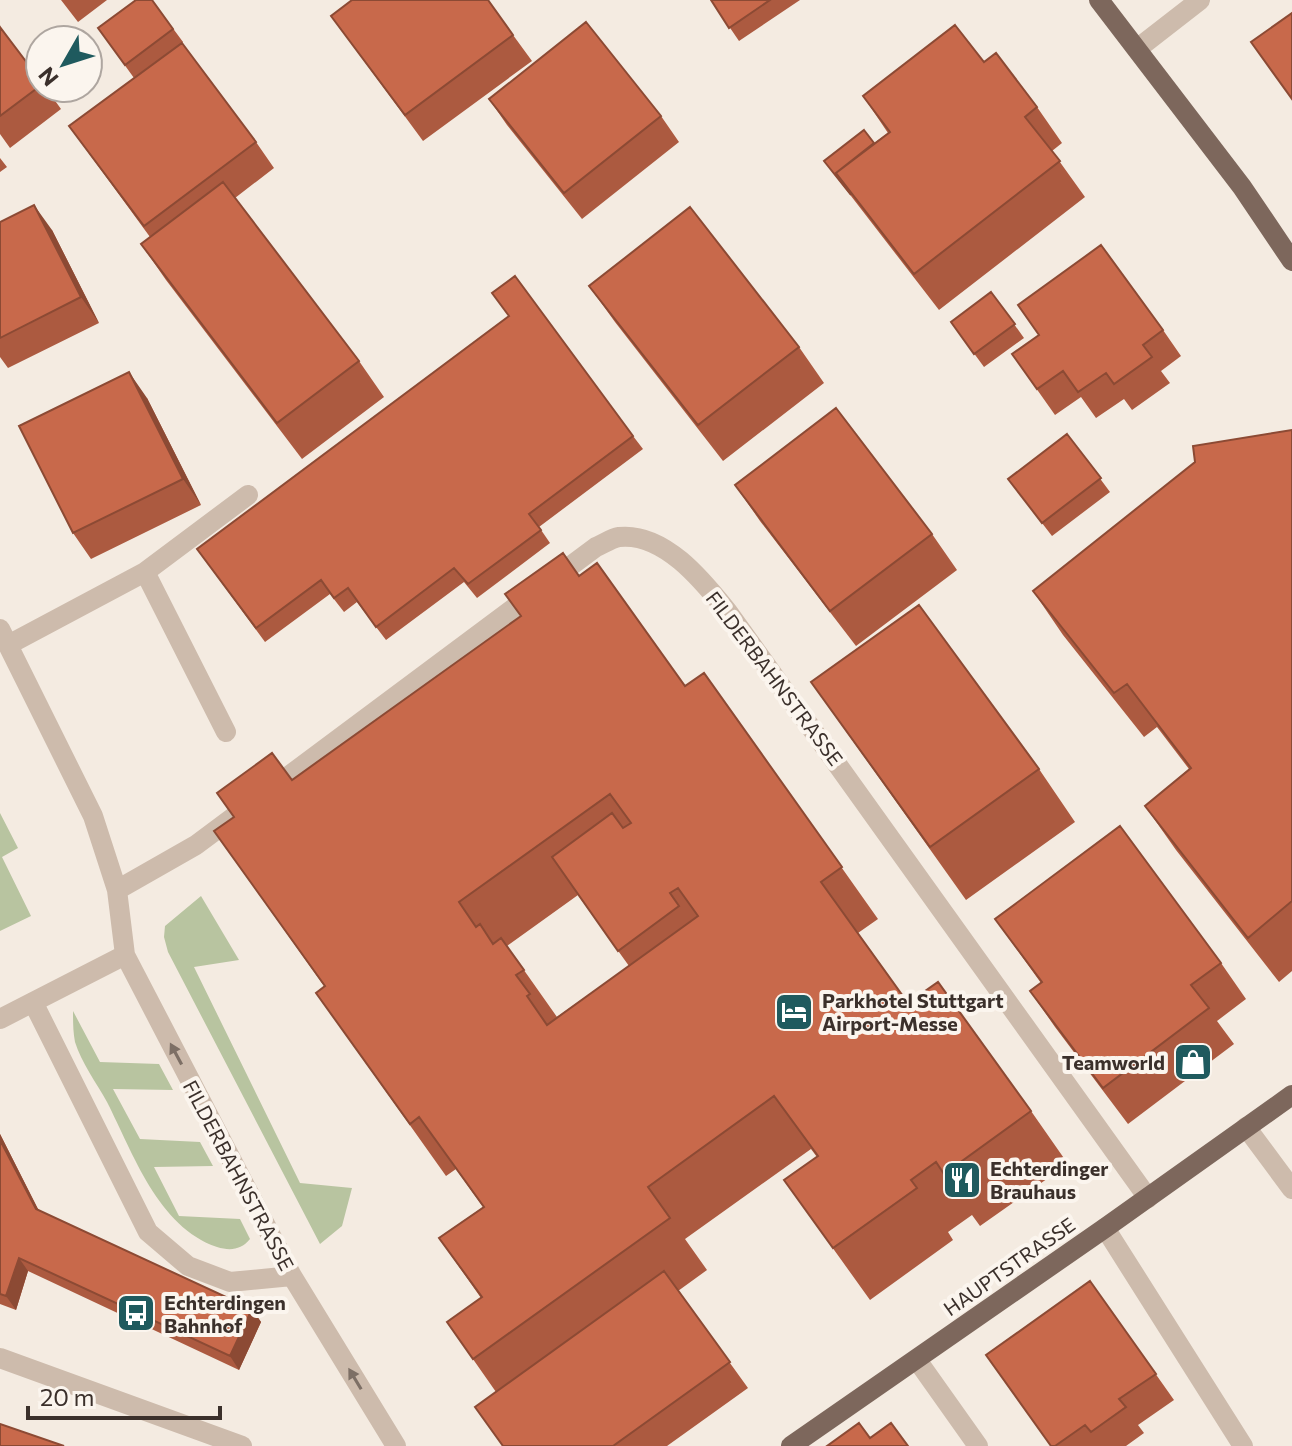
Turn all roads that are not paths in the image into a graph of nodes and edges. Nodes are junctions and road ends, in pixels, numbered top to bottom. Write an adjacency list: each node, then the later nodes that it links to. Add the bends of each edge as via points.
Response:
1 (1099, 0): 3 (main road)
2 (1200, 0): 3 (street)
3 (1137, 49): 4 (main road)
4 (1292, 261)
5 (248, 495): 6 (street)
6 (145, 572): 7 (street); 8 (street)
7 (4, 637): 9 (street, FILDERBAHNSTRASSE, via 93,816)
8 (226, 732)
9 (117, 890): 10 (street, FILDERBAHNSTRASSE); 16 (street, FILDERBAHNSTRASSE, via 196,845 596,547 618,537 648,540 701,579 728,612)
10 (125, 955): 11 (street); 18 (street, FILDERBAHNSTRASSE, one-way to 10)
11 (33, 1002): 12 (street); 18 (street, via 148,1232 188,1266 230,1282)
12 (0, 1019)
13 (1292, 1095): 14 (main road, HAUPTSTRASSE)
14 (1246, 1127): 15 (street); 16 (main road, HAUPTSTRASSE)
15 (1292, 1189)
16 (1148, 1198): 17 (main road, HAUPTSTRASSE)
17 (1105, 1228): 20 (main road, HAUPTSTRASSE); 25 (street)
18 (292, 1276): 22 (street, FILDERBAHNSTRASSE, one-way to 18)
19 (0, 1358): 21 (street)
20 (917, 1360): 23 (main road, HAUPTSTRASSE); 24 (street)
21 (242, 1446)
22 (396, 1446)
23 (791, 1446)
24 (978, 1446)
25 (1243, 1446)

